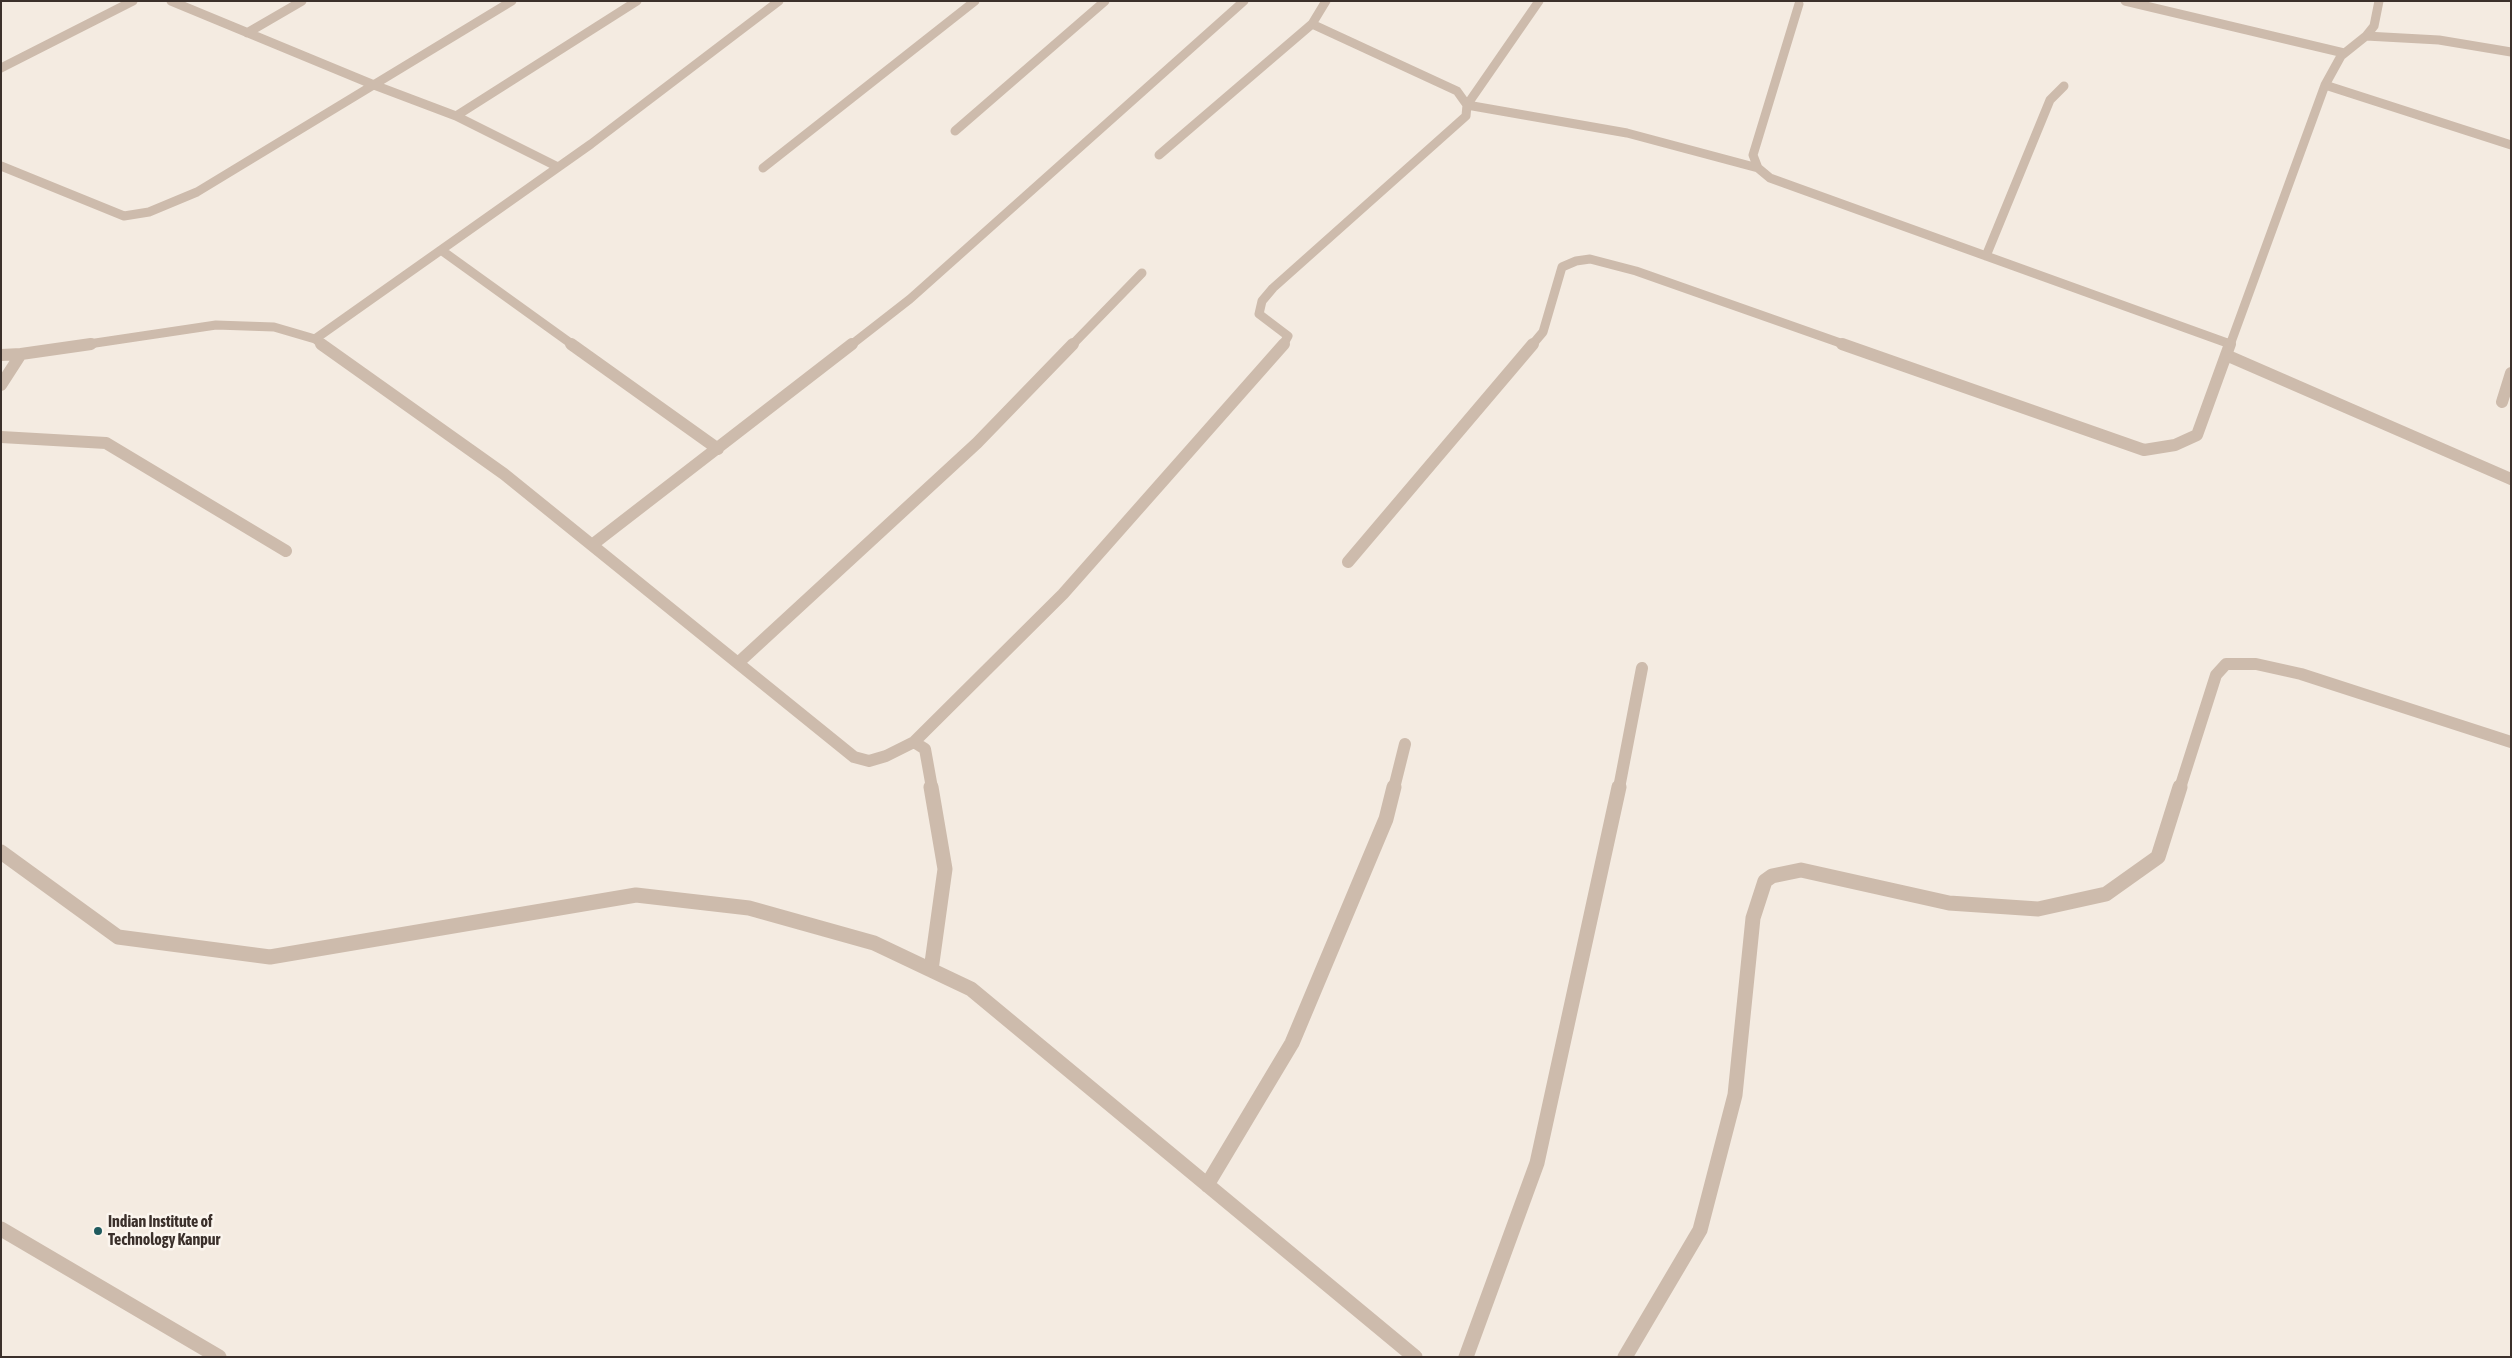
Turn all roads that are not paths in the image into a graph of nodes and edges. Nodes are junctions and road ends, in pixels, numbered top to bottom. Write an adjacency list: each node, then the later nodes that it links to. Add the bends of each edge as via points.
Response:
1 (133, 1): 20 (street)
2 (171, 1): 16 (street)
3 (302, 1): 16 (street)
4 (512, 1): 21 (street)
5 (638, 1): 25 (street)
6 (780, 1): 30 (street)
7 (975, 1): 31 (street)
8 (1105, 1): 26 (street)
9 (1244, 1): 45 (street, via 910,299)
10 (1326, 1): 15 (street)
11 (1539, 1): 24 (street)
12 (2125, 1): 19 (street)
13 (2378, 1): 17 (street, via 2374,26)
14 (1799, 4): 32 (street, via 1753,155)
15 (1312, 24): 24 (street, via 1457,91); 28 (street)
16 (247, 33): 21 (street)
17 (2366, 36): 18 (street, via 2439,40); 19 (street)
18 (2511, 52)
19 (2344, 53): 22 (street)
20 (4, 66)
21 (374, 85): 25 (street); 29 (street, via 197,192 149,212 124,216)
22 (2325, 85): 27 (street); 37 (street)
23 (2064, 86): 34 (street, via 2050,100)
24 (1467, 105): 32 (street, via 1628,133); 52 (street, via 1466,116 1273,288 1262,301 1259,314 1288,336 1285,343 1063,594)
25 (456, 116): 30 (street)
26 (955, 131)
27 (2511, 145)
28 (1159, 155)
29 (1, 166)
30 (558, 167): 33 (street)
31 (762, 168)
32 (1758, 168): 34 (street, via 1770,178)
33 (441, 250): 36 (street); 45 (street)
34 (1986, 256): 37 (street)
35 (1142, 273): 50 (street, via 977,443)
36 (315, 339): 39 (street, via 274,327 216,325); 47 (street, via 504,474)
37 (2230, 344): 40 (street)
38 (1, 354): 39 (street)
39 (21, 354): 42 (street)
40 (2226, 355): 46 (street); 49 (street, via 2196,435 2175,445 2144,450 1636,271 1590,259 1576,261 1562,267 1543,332)
41 (2511, 372): 43 (street)
42 (1, 385)
43 (2502, 402)
44 (1, 437): 48 (street, via 106,443)
45 (718, 449): 47 (street)
46 (2511, 479)
47 (592, 545): 50 (street)
48 (286, 551)
49 (1348, 562)
50 (738, 663): 52 (street, via 854,757 869,761)
51 (1642, 668): 61 (street, via 1537,1163)
52 (914, 742): 56 (street, via 925,749 945,868)
53 (2511, 742): 62 (street, via 2301,674 2256,664 2226,664 2216,675 2158,856 2106,894 2038,909 1949,903 1801,870 1772,876 1765,881 1753,918 1735,1095 1700,1230)
54 (1405, 744): 57 (street, via 1386,819 1292,1043)
55 (1, 852): 56 (street, via 118,937 251,955 270,957 368,942 636,895 749,908 874,942)
56 (931, 970): 57 (street, via 970,989)
57 (1208, 1184): 60 (street)
58 (1, 1229): 59 (street)
59 (219, 1357)
60 (1415, 1357)
61 (1466, 1357)
62 (1625, 1357)

